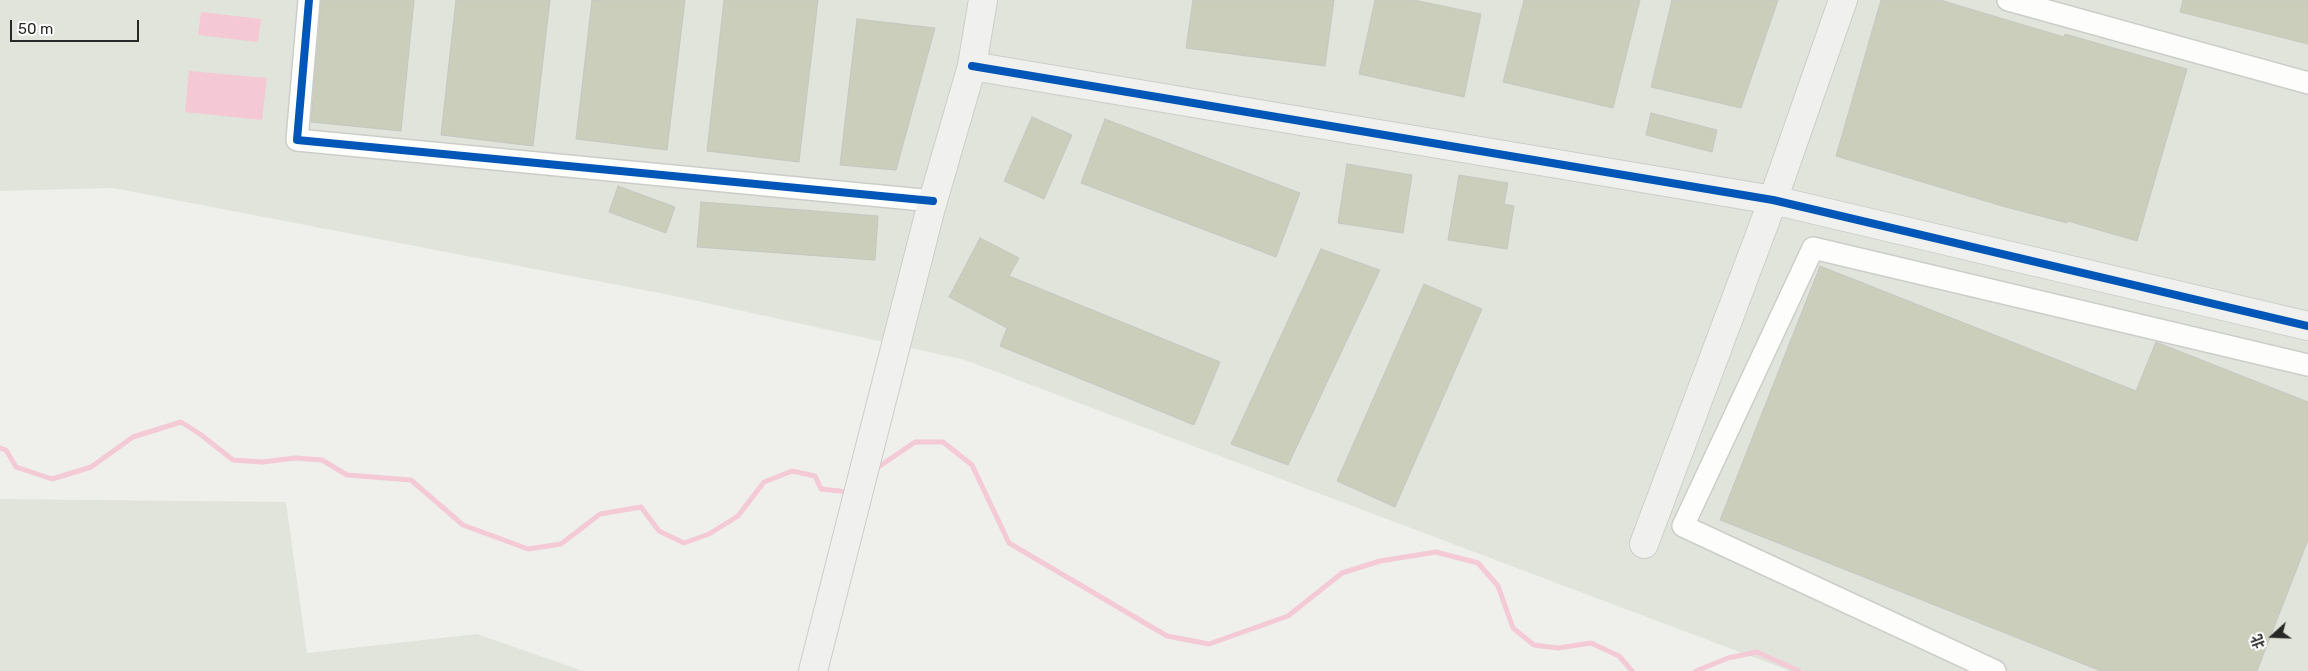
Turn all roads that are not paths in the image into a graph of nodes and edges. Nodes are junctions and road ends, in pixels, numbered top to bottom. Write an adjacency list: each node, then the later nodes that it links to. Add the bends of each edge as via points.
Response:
1 (309, 0): 8 (street, via 297,140)
2 (984, 0): 5 (street)
3 (1842, 0): 7 (street)
4 (2008, 0): 6 (street)
5 (972, 66): 7 (street); 8 (street)
6 (2308, 83)
7 (1773, 200): 9 (street); 11 (street)
8 (933, 201): 12 (street)
9 (2308, 326)
10 (2308, 365): 13 (street, via 1813,248 1682,526)
11 (1644, 544)
12 (813, 671)
13 (1995, 671)

